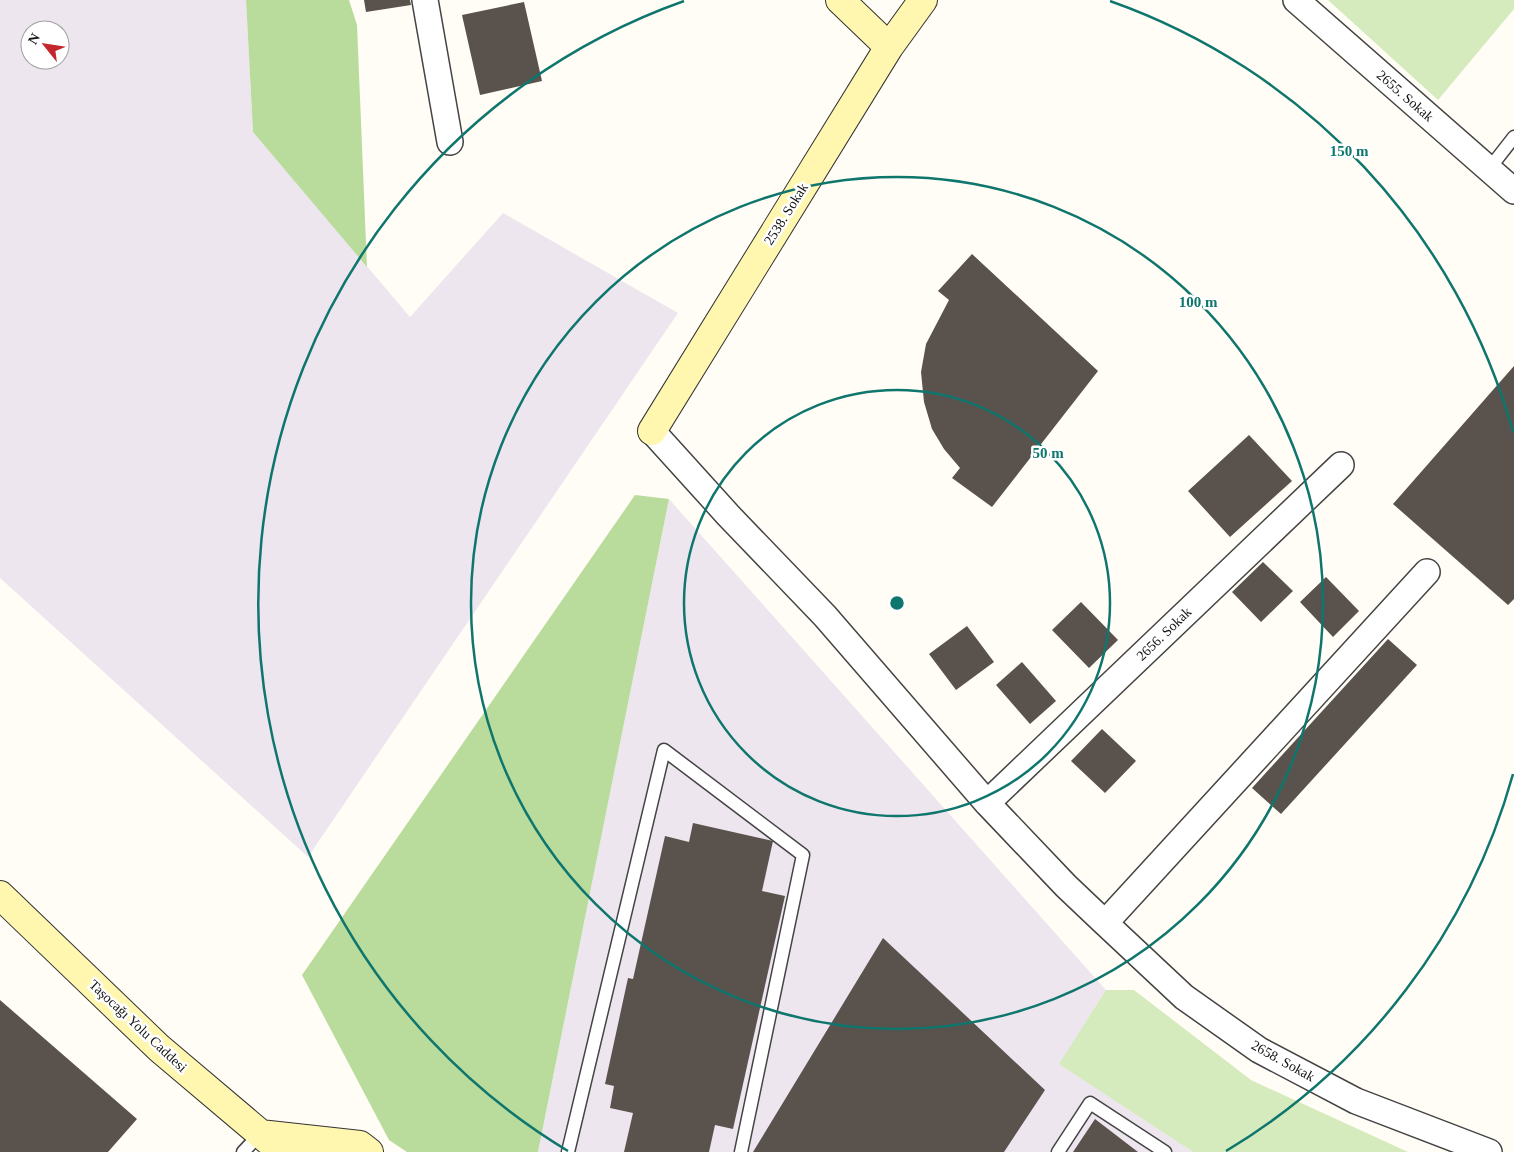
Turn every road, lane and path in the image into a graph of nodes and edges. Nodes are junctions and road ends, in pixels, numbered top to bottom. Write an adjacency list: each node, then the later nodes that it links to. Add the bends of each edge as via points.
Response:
1 (424, 0): 7 (street)
2 (840, 0): 5 (street)
3 (924, 0): 5 (street, 2538. Sokak)
4 (1296, 0): 8 (street, 2655. Sokak)
5 (888, 47): 10 (street, 2538. Sokak)
6 (1514, 137): 8 (lane)
7 (450, 142)
8 (1489, 169): 9 (street, 2655. Sokak)
9 (1514, 191)
10 (652, 431): 13 (street, 2658. Sokak, via 825,616)
11 (1341, 465): 13 (street, 2656. Sokak)
12 (1427, 572): 15 (street)
13 (987, 803): 15 (street, 2658. Sokak)
14 (3, 903): 16 (street, Taşocağı Yolu Caddesi, via 160,1048)
15 (1105, 923): 23 (street, 2658. Sokak, via 1184,997 1259,1050 1356,1101)
16 (251, 1143): 17 (street); 18 (street, Taşocağı Yolu Caddesi)
17 (364, 1148)
18 (282, 1152)
19 (568, 1152): 20 (lane, via 664,750 803,855)
20 (741, 1152)
21 (1058, 1152): 22 (lane, via 1090,1103)
22 (1165, 1152)
23 (1489, 1152)

